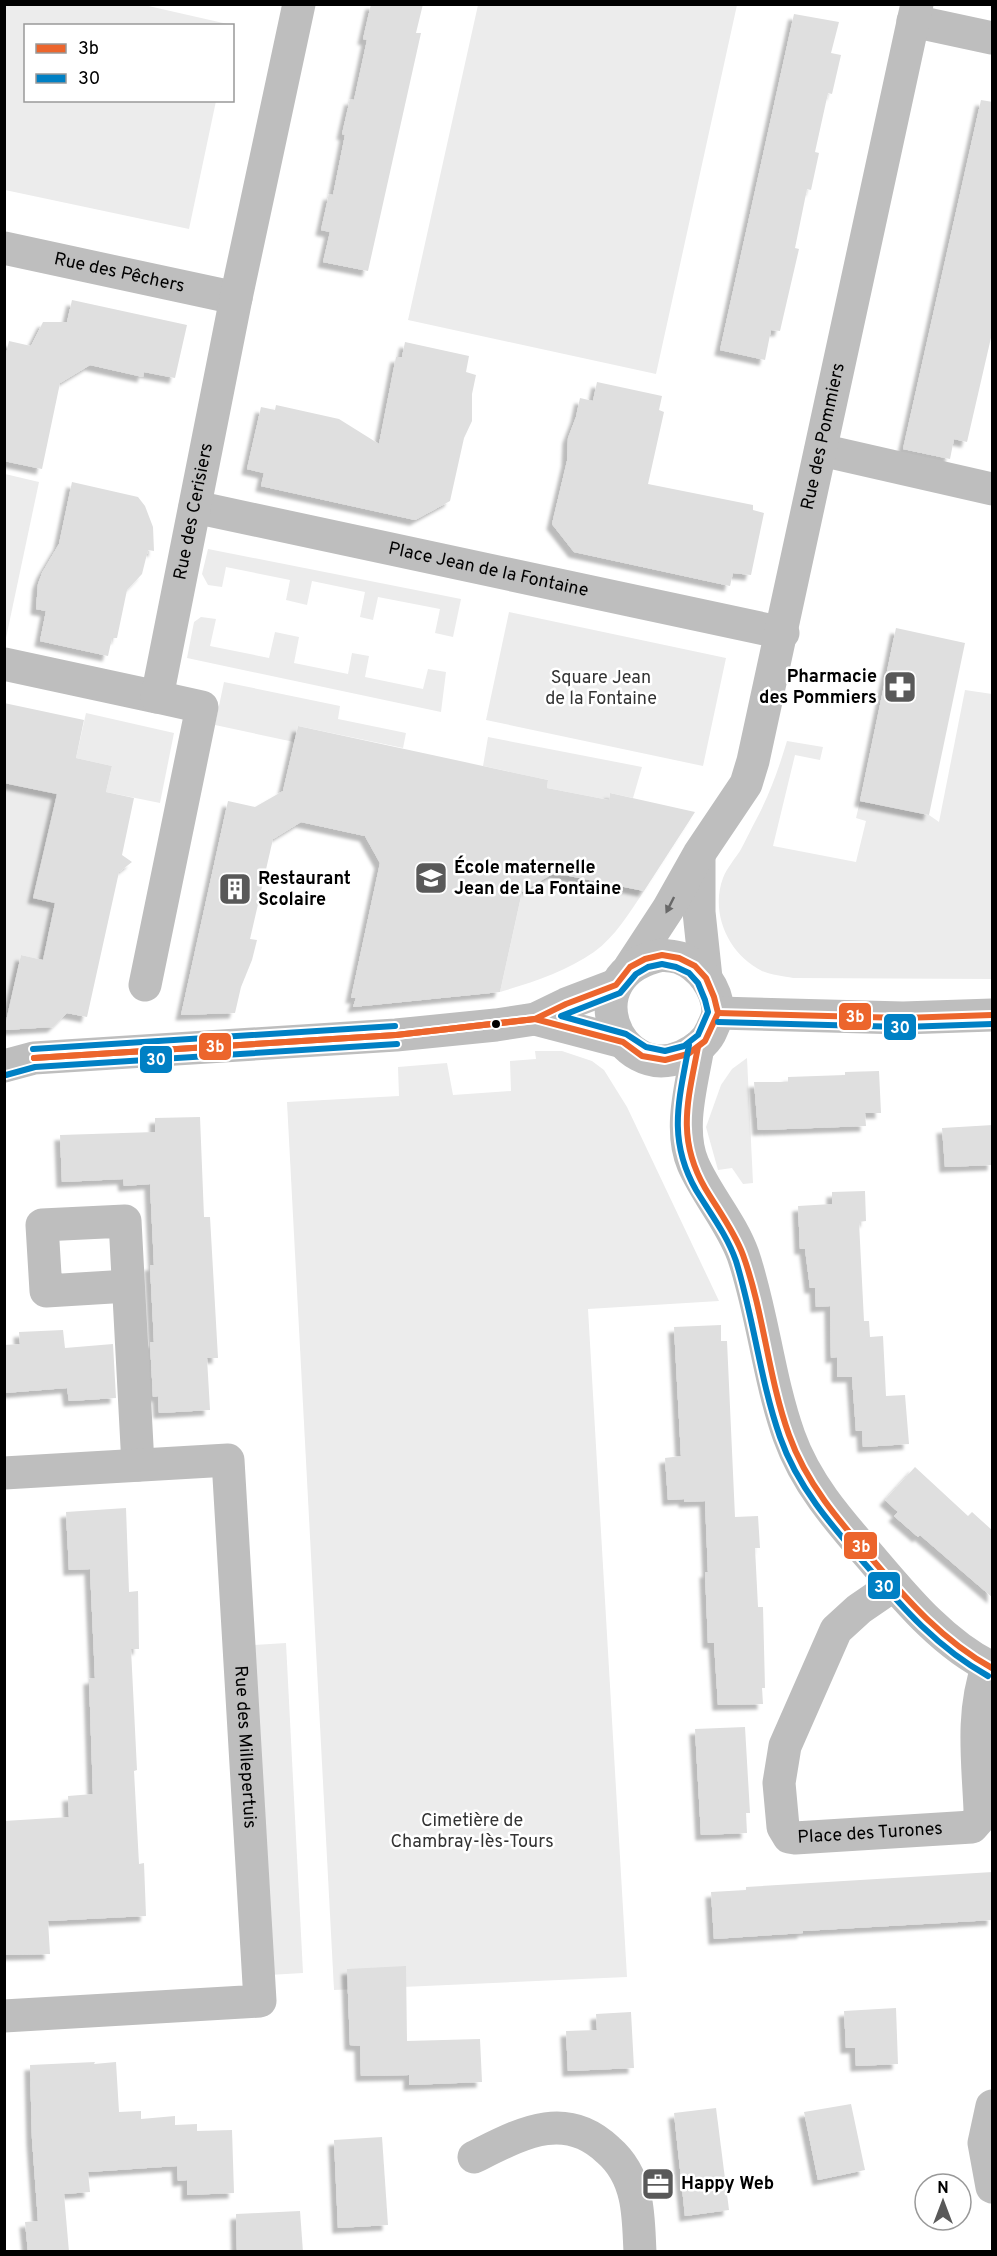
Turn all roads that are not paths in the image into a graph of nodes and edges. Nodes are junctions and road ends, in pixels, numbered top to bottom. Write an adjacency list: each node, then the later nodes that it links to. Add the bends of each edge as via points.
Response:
1 (299, 4): 5 (street, Rue des Cerisiers)
2 (915, 13): 3 (street); 6 (street, Rue des Pommiers)
3 (993, 38)
4 (4, 248): 5 (street, Rue des Pêchers)
5 (236, 298): 8 (street, Rue des Cerisiers)
6 (820, 450): 7 (street); 9 (street, Rue des Pommiers)
7 (993, 489)
8 (195, 507): 9 (street, Place Jean de la Fontaine); 11 (street, Rue des Cerisiers)
9 (783, 633): 12 (street, Rue des Pommiers, via 746,784)
10 (4, 664): 11 (street)
11 (157, 697): 15 (street, via 202,707)
12 (699, 854): 13 (street, Rue des Pommiers, one-way to 13); 14 (street, via 699,912)
13 (623, 976): 14 (street, via 645,959 662,955 679,958); 18 (street); 19 (street, via 611,1000 615,1029)
14 (706, 978): 16 (street)
15 (145, 985)
16 (718, 1013): 17 (street, via 903,1018); 20 (street, via 710,1034)
17 (993, 1015)
18 (535, 1019): 19 (street); 21 (street, via 396,1035 34,1058)
19 (623, 1042): 20 (street, via 653,1060 677,1058)
20 (698, 1047): 25 (street, via 688,1148 742,1254 789,1437 809,1480 827,1506)
21 (4, 1066)
22 (128, 1286): 23 (street)
23 (138, 1465): 24 (street, Rue des Millepertuis); 27 (street, Rue des Millepertuis, via 228,1460 260,2001)
24 (4, 1473)
25 (894, 1585): 26 (street, via 948,1639); 26 (street, Place des Turones, via 859,1608 836,1630 785,1746 779,1783 783,1827 789,1837 972,1827 980,1810 977,1708 980,1686)
26 (990, 1667)
27 (4, 2016)
28 (992, 2106): 30 (street, via 984,2143)
29 (474, 2157): 31 (street, via 544,2128 584,2132 607,2149 627,2174 636,2197)
30 (993, 2187)
31 (640, 2252)

